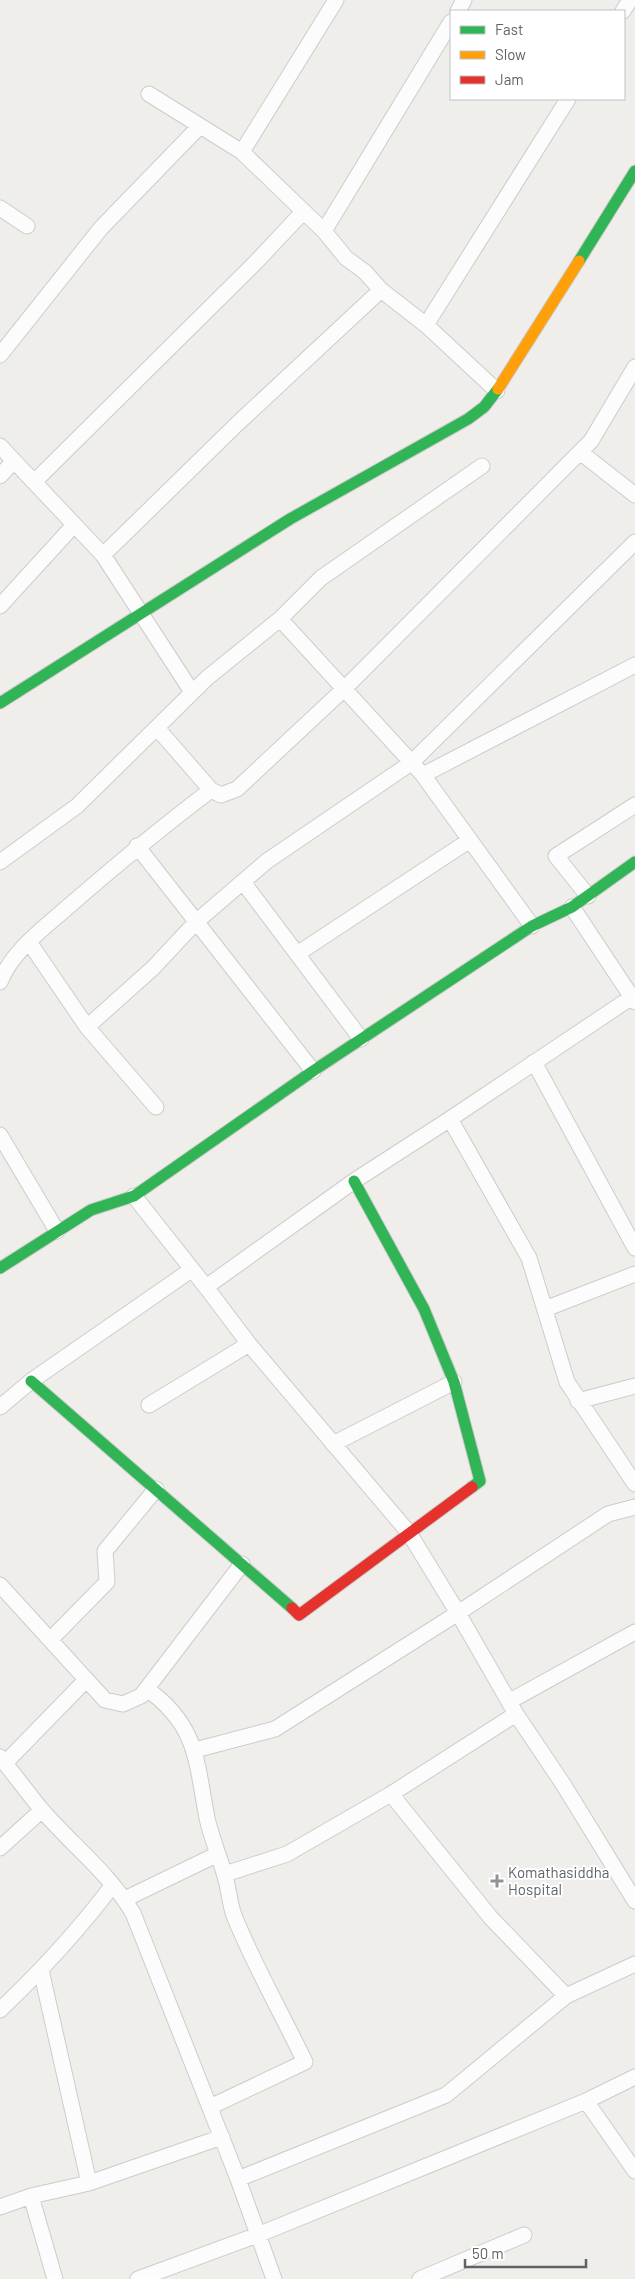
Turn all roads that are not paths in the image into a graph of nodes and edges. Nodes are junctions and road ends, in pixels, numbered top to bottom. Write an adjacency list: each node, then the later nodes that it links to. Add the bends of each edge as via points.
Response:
1 (336, 0): 6 (street)
2 (450, 24): 11 (street)
3 (149, 94): 5 (street)
4 (567, 100): 13 (street)
5 (200, 126): 6 (street); 14 (street, via 101,228)
6 (242, 152): 9 (street)
7 (635, 171): 16 (street)
8 (0, 208): 10 (street)
9 (303, 212): 11 (street); 22 (street)
10 (28, 226)
11 (324, 231): 12 (street, via 346,258)
12 (381, 290): 13 (street); 26 (street, via 237,424)
13 (426, 325): 16 (street)
14 (0, 355)
15 (635, 367): 18 (street, via 591,441)
16 (497, 391): 28 (street, via 468,419 290,519)
17 (0, 446): 19 (street)
18 (580, 452): 23 (street); 31 (street)
19 (13, 462): 21 (street); 22 (street)
20 (482, 466): 29 (street, via 321,578)
21 (0, 476)
22 (34, 482): 24 (street)
23 (635, 495)
24 (74, 525): 26 (street); 27 (street)
25 (635, 542): 35 (street)
26 (103, 556): 28 (street)
27 (0, 606)
28 (142, 614): 32 (street); 33 (street)
29 (280, 619): 31 (street); 32 (street)
30 (635, 665): 36 (street)
31 (344, 689): 35 (street); 37 (street, via 237,789 221,795)
32 (192, 692): 34 (street)
33 (0, 704)
34 (157, 728): 37 (street); 41 (street, via 77,806)
35 (412, 763): 36 (street); 43 (street, via 267,861)
36 (423, 775): 39 (street)
37 (211, 790): 40 (street)
38 (635, 805): 44 (street, via 556,856)
39 (470, 840): 47 (street); 49 (street)
40 (137, 846): 46 (street); 48 (street)
41 (0, 862)
42 (635, 862): 44 (street)
43 (243, 882): 46 (street); 49 (street)
44 (588, 896): 45 (street)
45 (572, 907): 47 (street); 51 (street)
46 (196, 922): 52 (street, via 153,968); 55 (street)
47 (532, 926): 53 (street)
48 (28, 942): 50 (street, via 4,971); 52 (street)
49 (297, 954): 53 (street)
50 (0, 982)
51 (634, 998): 54 (street)
52 (87, 1027): 56 (street)
53 (361, 1039): 55 (street)
54 (534, 1062): 57 (street); 62 (street)
55 (313, 1071): 60 (street)
56 (156, 1106)
57 (450, 1119): 59 (street); 67 (street, via 529,1258)
58 (0, 1136): 61 (street)
59 (354, 1181): 66 (street); 70 (street, via 424,1309)
60 (134, 1196): 61 (street, via 91,1210); 64 (street)
61 (57, 1231): 63 (street)
62 (635, 1248)
63 (0, 1268)
64 (191, 1270): 66 (street); 69 (street)
65 (635, 1274): 67 (street)
66 (206, 1287): 68 (street)
67 (545, 1309): 72 (street, via 568,1382)
68 (249, 1344): 73 (street); 75 (street)
69 (31, 1381): 74 (street); 77 (street)
70 (454, 1382): 75 (street); 79 (street, via 480,1481)
71 (635, 1386): 72 (street)
72 (578, 1401): 76 (street)
73 (149, 1405)
74 (0, 1406)
75 (333, 1444): 79 (street)
76 (635, 1484)
77 (156, 1489): 80 (street); 84 (street, via 105,1551 106,1582)
78 (635, 1507): 82 (street, via 608,1514)
79 (409, 1533): 80 (street, via 299,1615); 82 (street)
80 (242, 1564): 86 (street)
81 (0, 1585): 84 (street)
82 (458, 1613): 87 (street); 88 (street, via 275,1729)
83 (635, 1632): 87 (street)
84 (50, 1640): 85 (street)
85 (86, 1680): 86 (street, via 105,1700 124,1704 141,1696); 89 (street)
86 (147, 1689): 88 (street, via 177,1715)
87 (513, 1707): 90 (street); 97 (street)
88 (194, 1750): 93 (street)
89 (2, 1760): 91 (street)
90 (391, 1794): 94 (street, via 287,1854); 100 (street, via 491,1918)
91 (42, 1810): 92 (street); 95 (street)
92 (0, 1848)
93 (218, 1854): 94 (street); 96 (street)
94 (225, 1874): 104 (street, via 234,1916 305,2062)
95 (112, 1886): 96 (street); 99 (street)
96 (124, 1899): 104 (street, via 133,1913)
97 (635, 1901)
98 (635, 1964): 100 (street)
99 (41, 1970): 101 (street); 108 (street)
100 (566, 1996): 107 (street, via 446,2095)
101 (0, 2010)
102 (635, 2077): 103 (street)
103 (586, 2101): 106 (street); 111 (street)
104 (210, 2107): 105 (street)
105 (222, 2137): 107 (street); 108 (street)
106 (635, 2171)
107 (238, 2179): 111 (street)
108 (89, 2183): 109 (street)
109 (31, 2196): 110 (street); 113 (street)
110 (0, 2207)
111 (260, 2234): 114 (street); 115 (street)
112 (524, 2235): 116 (street)
113 (56, 2279)
114 (138, 2279)
115 (274, 2279)
116 (420, 2279)

